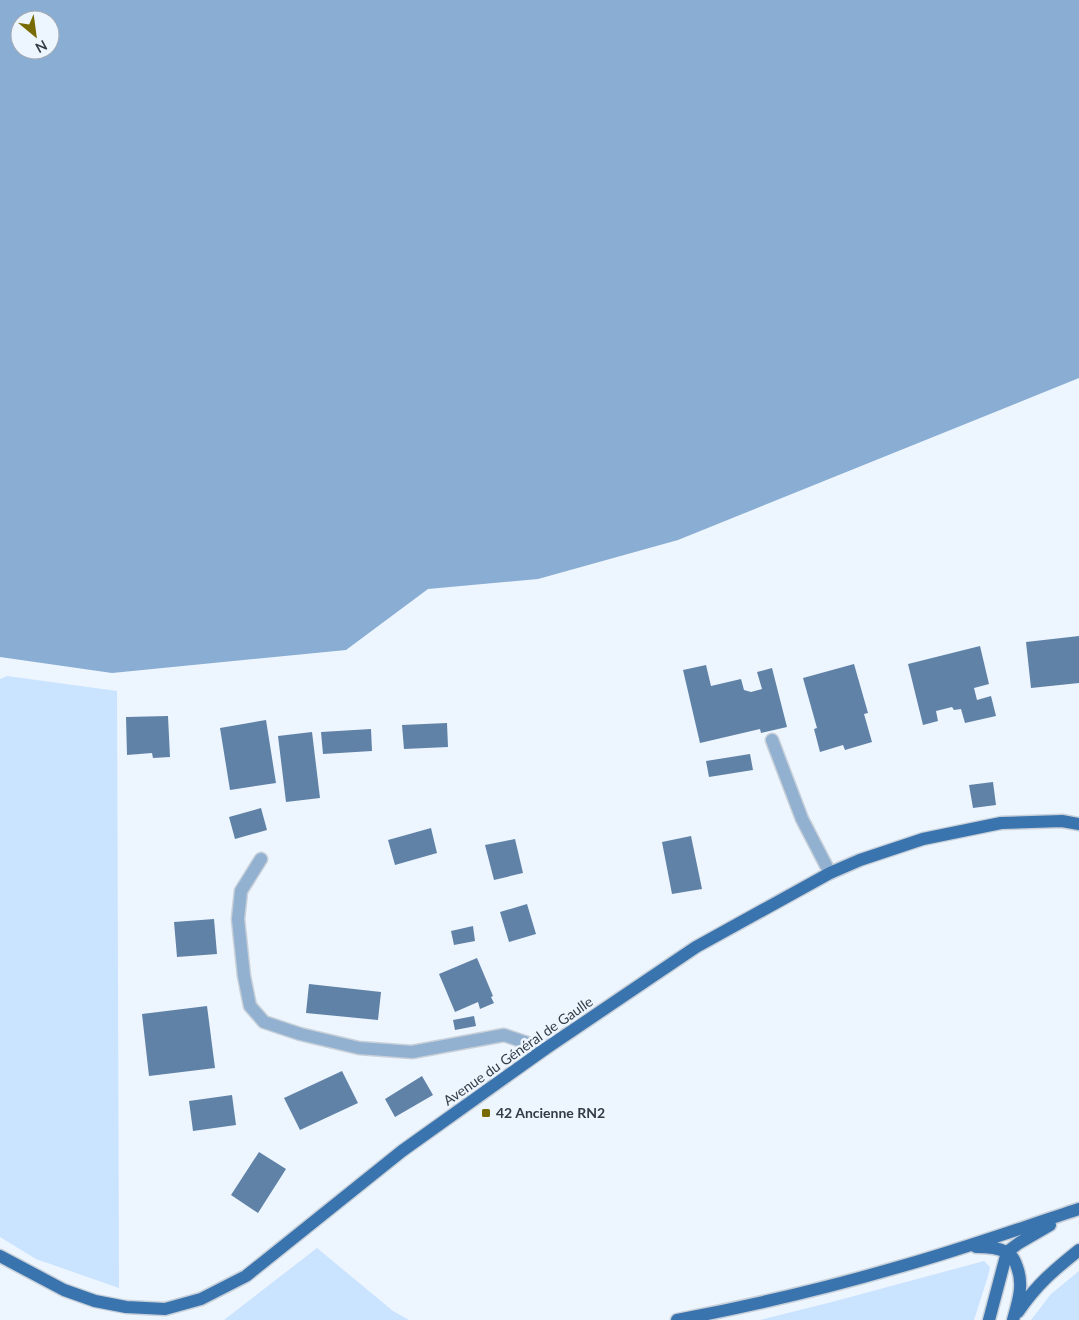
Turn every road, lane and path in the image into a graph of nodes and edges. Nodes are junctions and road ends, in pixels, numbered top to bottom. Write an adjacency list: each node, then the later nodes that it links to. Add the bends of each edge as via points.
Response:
1 (772, 740): 4 (street, via 802,819)
2 (1079, 824): 4 (main road, Avenue du Général de Gaulle, via 1062,821 1001,823 923,839)
3 (261, 860): 5 (street, via 241,891 238,919 250,1006 264,1022 359,1048 412,1052 504,1035)
4 (830, 873): 5 (main road, Avenue du Général de Gaulle, via 696,947)
5 (545, 1049): 10 (main road, Avenue du Général de Gaulle, via 402,1151 246,1276 201,1299 165,1308 95,1302 64,1290)
6 (1079, 1210): 7 (main road); 9 (main road)
7 (963, 1247): 9 (main road, via 990,1247); 11 (main road, via 797,1294)
8 (1079, 1250): 13 (main road, via 1053,1270 1029,1295)
9 (1008, 1252): 12 (main road); 13 (main road, via 1020,1274 1019,1300)
10 (0, 1256)
11 (677, 1320)
12 (989, 1320)
13 (1013, 1320)

